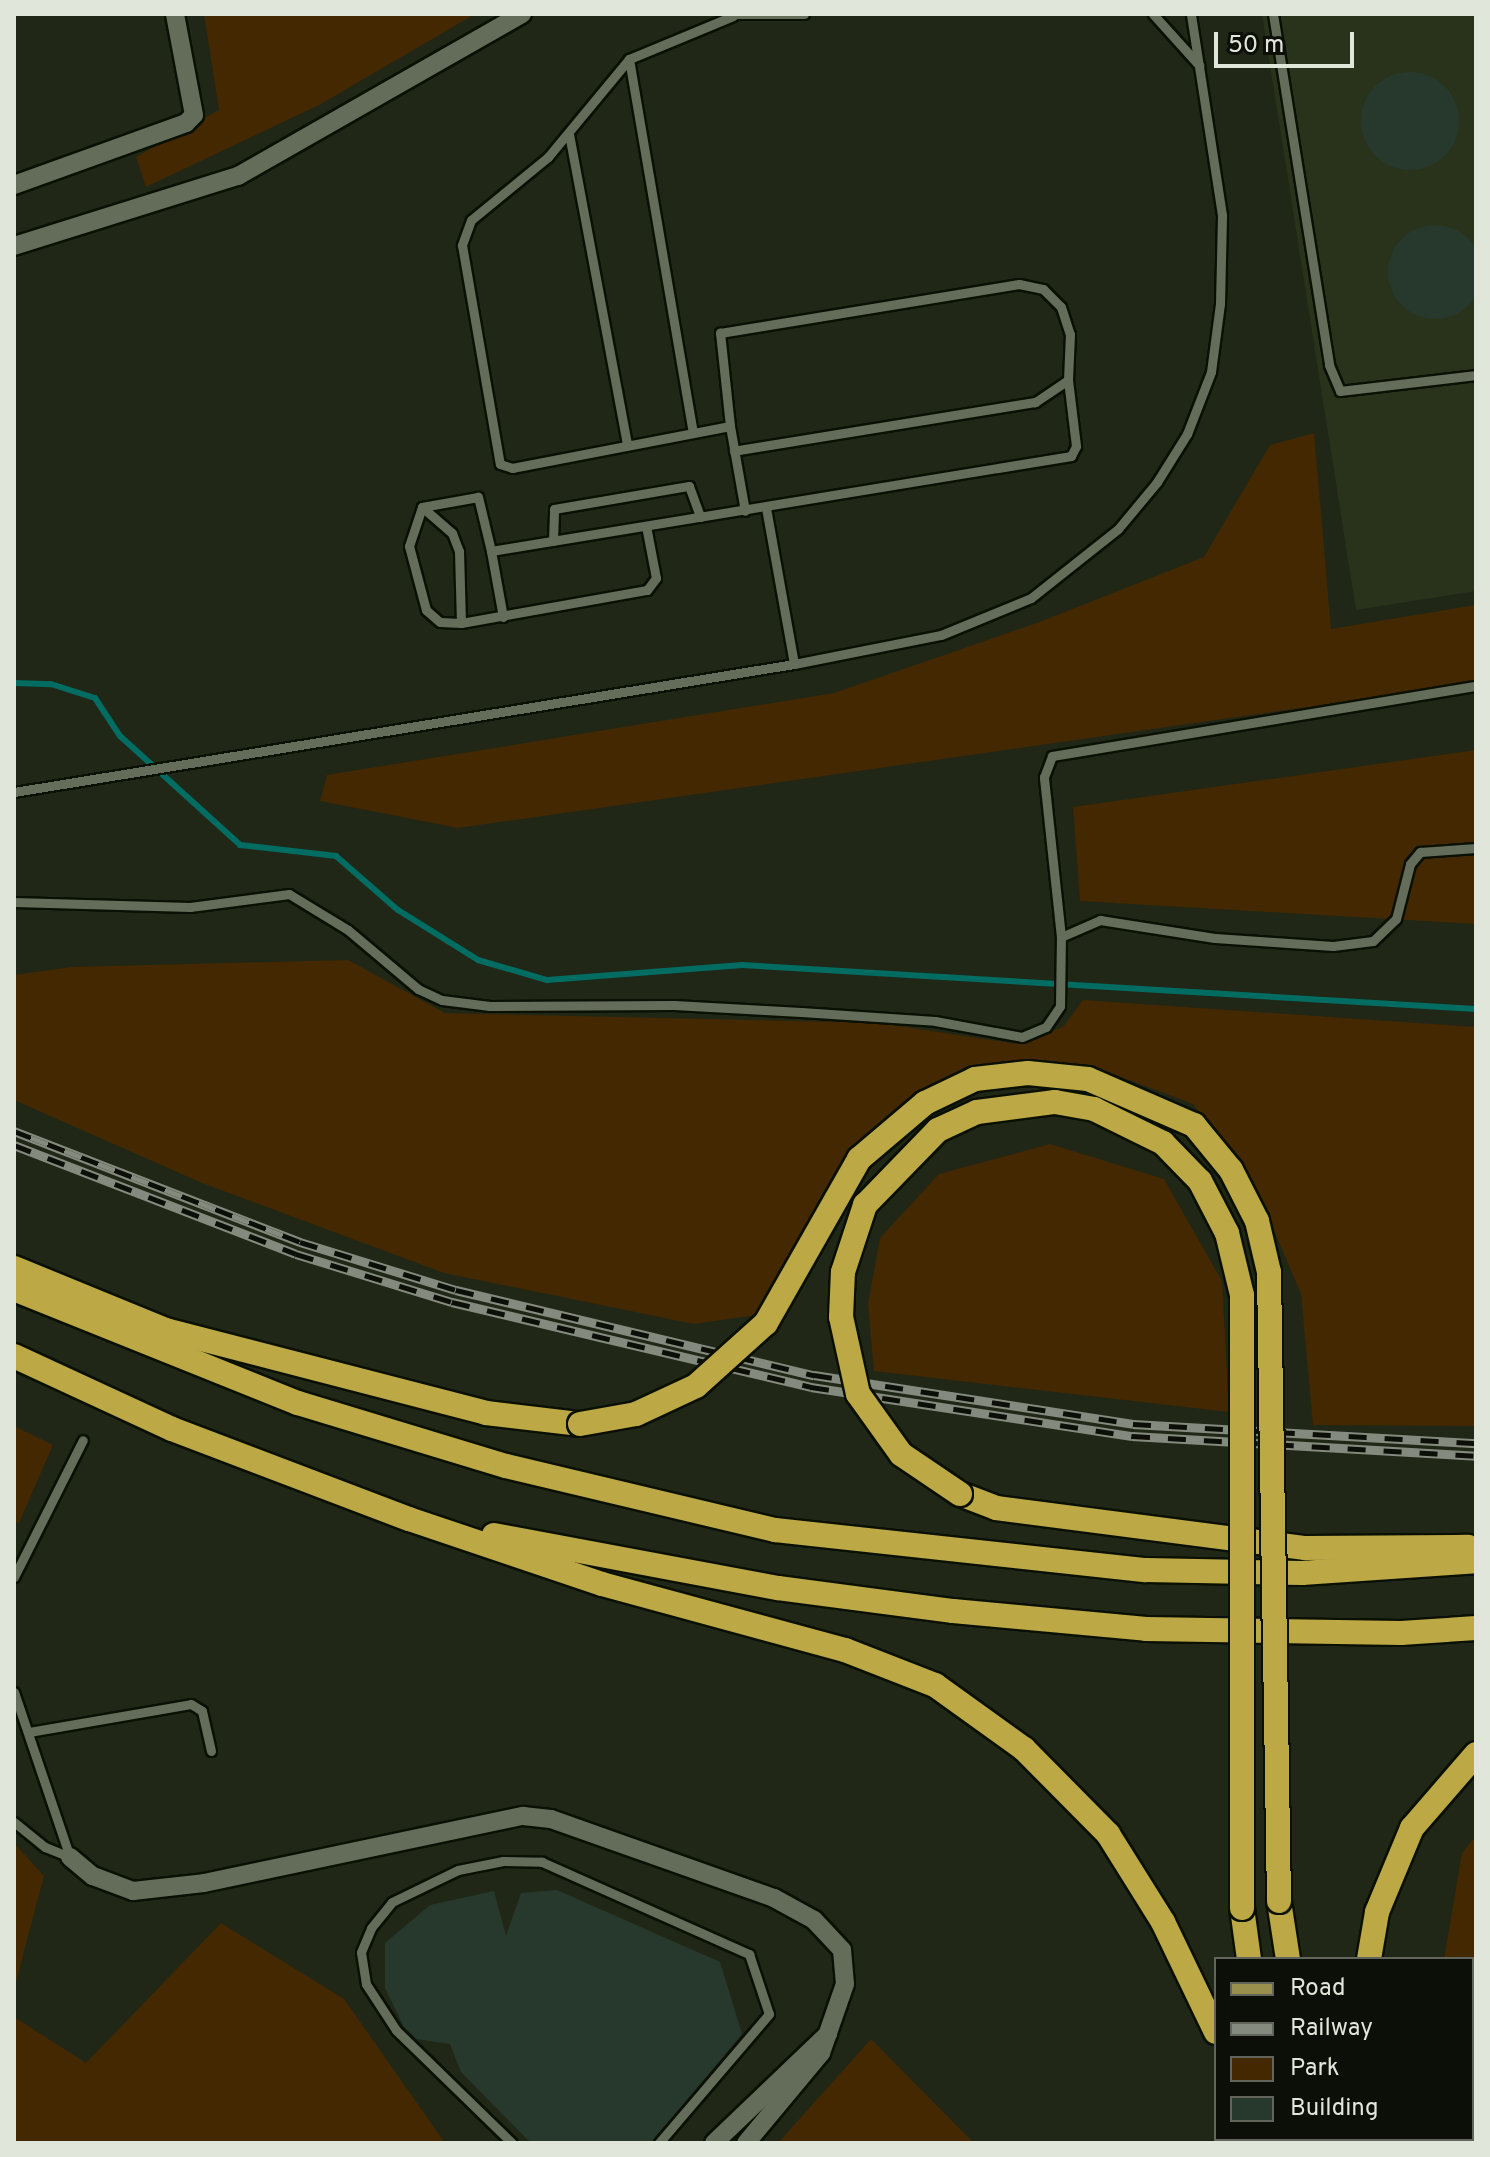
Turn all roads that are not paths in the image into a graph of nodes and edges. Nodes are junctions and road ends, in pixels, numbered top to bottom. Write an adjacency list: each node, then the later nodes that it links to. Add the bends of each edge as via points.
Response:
1 (175, 14): 11 (street, via 194,115 186,123)
2 (522, 14): 12 (street, via 238,176)
3 (804, 14): 7 (lane)
4 (1153, 14): 9 (lane)
5 (1191, 14): 9 (lane)
6 (1273, 14): 13 (lane, via 1340,391)
7 (733, 15): 8 (lane)
8 (629, 59): 10 (lane); 16 (lane)
9 (1201, 68): 28 (lane, via 1222,215 1220,304 1211,372 1187,434 1157,482 1099,547 1031,598 941,635)
10 (569, 134): 17 (lane); 17 (lane, via 462,232 496,453 500,464 512,468)
11 (15, 179)
12 (14, 246)
13 (1476, 375)
14 (1068, 380): 15 (lane, via 1070,334 1061,307 1043,289 1019,284 720,333); 18 (lane, via 1035,402); 20 (lane, via 1076,446 1071,456)
15 (730, 426): 16 (lane); 18 (lane)
16 (693, 432): 17 (lane)
17 (627, 444)
18 (734, 451): 21 (lane)
19 (422, 507): 25 (lane, via 478,497); 27 (lane, via 452,533 459,551); 27 (lane, via 409,533 421,602 440,622)
20 (766, 508): 21 (lane); 28 (lane)
21 (745, 511): 22 (lane)
22 (700, 517): 23 (lane); 24 (lane, via 689,486 554,509)
23 (646, 526): 24 (lane); 26 (lane, via 655,586)
24 (553, 541): 25 (lane)
25 (491, 551): 26 (lane)
26 (503, 617): 27 (lane)
27 (461, 623)
28 (794, 664): 30 (lane)
29 (1476, 686): 33 (lane, via 1052,756 1044,788)
30 (14, 792)
31 (1476, 848): 33 (lane, via 1420,852 1410,864 1396,919 1373,941 1333,946 1215,938 1100,920)
32 (14, 902): 33 (lane, via 190,907 289,894 348,930 418,989 490,1006 785,1011 935,1021 1008,1038 1034,1035 1060,1006)
33 (1061, 937)
34 (14, 1268): 54 (highway, bridge, via 166,1330 486,1413 580,1424 636,1414 696,1386 766,1323 859,1159 925,1103 962,1085 1028,1073 1088,1079 1194,1125 1231,1170 1251,1208 1269,1272 1279,1901)
35 (14, 1289): 44 (highway, via 298,1403 506,1466 775,1530 1146,1570 1302,1573)
36 (14, 1356): 38 (highway, via 172,1429)
37 (83, 1440): 45 (lane)
38 (409, 1519): 46 (highway, via 778,1588 953,1611 1146,1629 1401,1633); 56 (highway, via 602,1584 845,1650 935,1685 1024,1749 1108,1834 1163,1922)
39 (1242, 1540): 43 (highway, bridge, via 1305,1548)
40 (1242, 1540): 41 (highway, bridge, via 996,1508 960,1494 901,1454 858,1394 841,1317 843,1272 865,1205 938,1130 977,1112 1055,1102 1094,1109 1163,1143 1200,1181 1227,1233 1242,1295)
41 (1242, 1540)
42 (1242, 1540): 53 (highway, bridge, via 1242,1908)
43 (1476, 1547)
44 (1476, 1561)
45 (14, 1577)
46 (1476, 1628)
47 (14, 1692): 48 (lane)
48 (29, 1732): 49 (lane, via 191,1704 202,1711); 52 (lane)
49 (211, 1751)
50 (1476, 1754): 55 (highway, via 1412,1828 1377,1912)
51 (14, 1822): 52 (lane, via 45,1847)
52 (70, 1857): 57 (street, via 93,1876 133,1891 204,1883 444,1829 523,1816 551,1819 774,1898 814,1920 842,1950 845,1984)
53 (1249, 1957)
54 (1288, 1957)
55 (1369, 1957)
56 (1214, 2028)
57 (828, 2034): 58 (street); 62 (street, via 821,2053)
58 (729, 2129): 61 (street); 62 (lane)
59 (512, 2143): 60 (lane, via 396,2030 366,1984 361,1952 371,1928 392,1902 458,1870 503,1861 542,1862 749,1954 769,2014)
60 (659, 2143)
61 (714, 2143)
62 (746, 2143)

